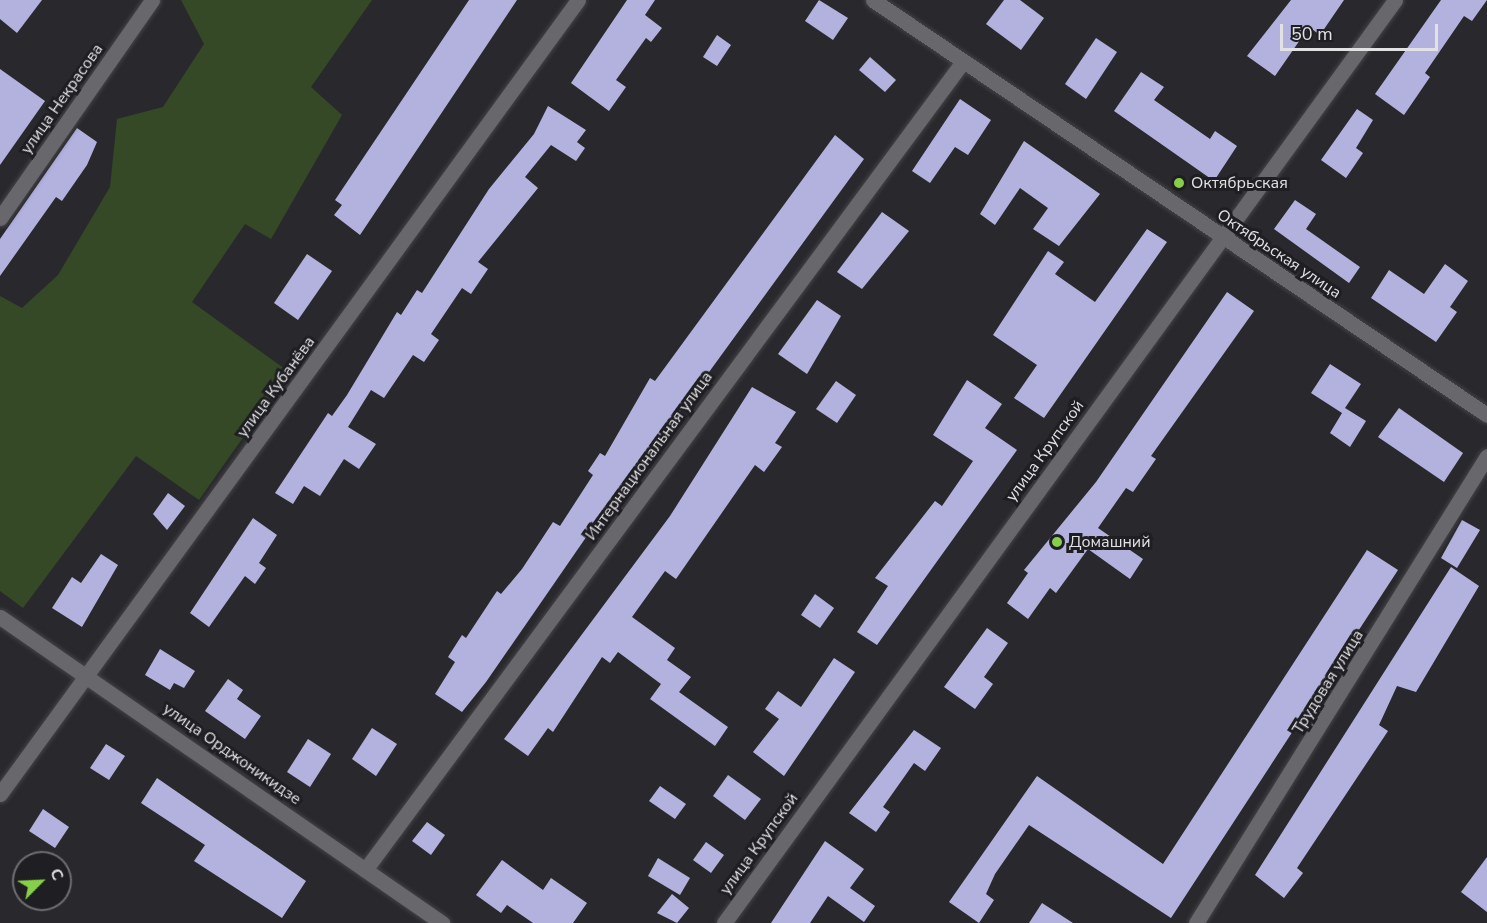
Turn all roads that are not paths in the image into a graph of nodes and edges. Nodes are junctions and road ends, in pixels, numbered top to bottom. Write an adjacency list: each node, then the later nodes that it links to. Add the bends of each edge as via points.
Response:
1 (152, 0): 6 (street, улица Некрасова)
2 (578, 0): 11 (street, улица Кубанёва)
3 (873, 0): 5 (street, Октябрьская улица)
4 (1395, 0): 7 (street, улица Крупской)
5 (962, 63): 7 (street, Октябрьская улица); 13 (street, Интернациональная улица)
6 (0, 218)
7 (1222, 238): 8 (street, Октябрьская улица); 15 (street, улица Крупской)
8 (1487, 415)
9 (1487, 456): 16 (street, Трудовая улица)
10 (0, 617): 11 (street, улица Орджоникидзе)
11 (89, 676): 12 (street, улица Кубанёва); 13 (street, улица Орджоникидзе)
12 (0, 794)
13 (365, 870): 14 (street, улица Орджоникидзе)
14 (442, 923)
15 (724, 923)
16 (1196, 923)

